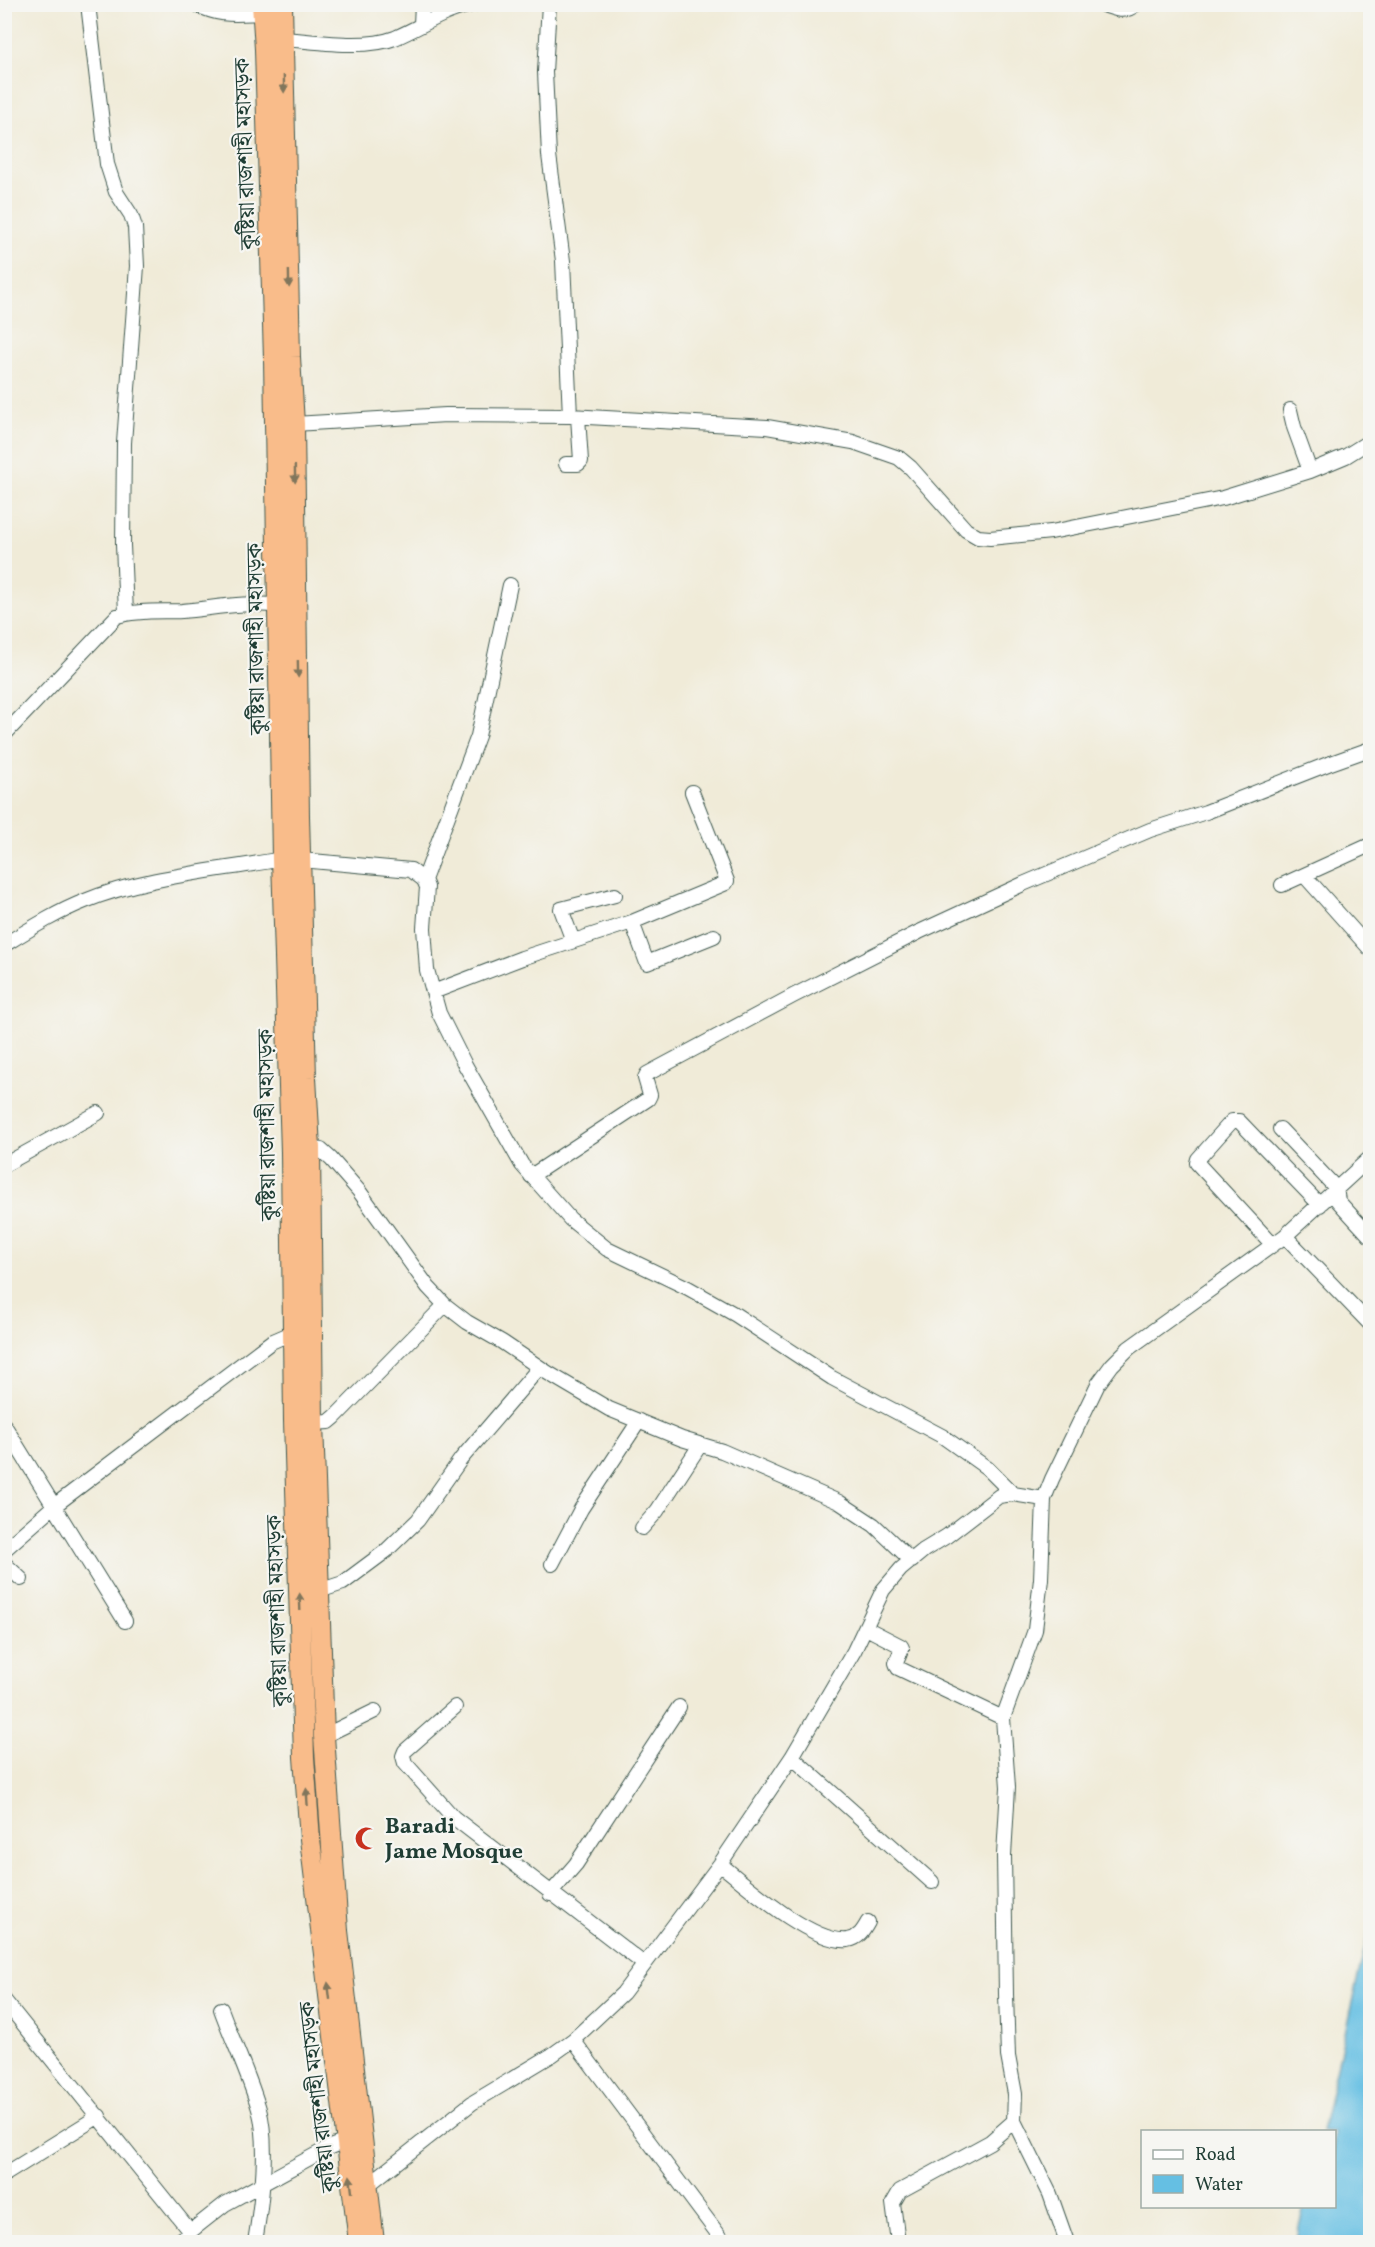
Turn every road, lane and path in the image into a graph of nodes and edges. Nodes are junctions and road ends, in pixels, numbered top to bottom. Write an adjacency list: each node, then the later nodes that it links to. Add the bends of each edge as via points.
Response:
1 (88, 4): 21 (street, via 107,164 116,192 135,227 137,266 124,443)
2 (195, 4): 9 (street, via 212,13 233,15)
3 (282, 4): 11 (highway, কুষ্টিয়া রাজশাহী মহাসড়ক)
4 (422, 4): 10 (street)
5 (476, 4): 10 (street)
6 (549, 4): 14 (street, via 545,72 549,155 563,261)
7 (1101, 4): 8 (street, via 1120,11)
8 (1136, 4)
9 (262, 9): 12 (highway, কুষ্টিয়া রাজশাহী মহাসড়ক)
10 (421, 24): 11 (street, via 375,42)
11 (283, 39): 12 (highway, কুষ্টিয়া রাজশাহী মহাসড়ক, one-way to 12)
12 (282, 358): 15 (highway, কুষ্টিয়া রাজশাহী মহাসড়ক); 20 (highway, কুষ্টিয়া রাজশাহী মহাসড়ক)
13 (1290, 410): 18 (street)
14 (574, 416): 15 (street, via 446,416); 17 (street, via 581,460 578,464); 18 (street, via 767,427 853,442 899,458 966,530 990,538 1051,532 1223,498)
15 (294, 424): 25 (highway, কুষ্টিয়া রাজশাহী মহাসড়ক, one-way to 25)
16 (1371, 441): 18 (street)
17 (566, 464)
18 (1310, 471)
19 (510, 585): 29 (street, via 478,736)
20 (280, 606): 21 (street, via 261,603); 25 (highway, কুষ্টিয়া রাজশাহী মহাসড়ক)
21 (126, 613): 22 (street, via 113,618)
22 (4, 735)
23 (1371, 749): 43 (street, via 1150,830 919,932 793,996 647,1074 648,1099)
24 (692, 792): 32 (street, via 727,881)
25 (291, 817): 27 (highway, কুষ্টিয়া রাজশাহী মহাসড়ক)
26 (1371, 845): 28 (street)
27 (292, 860): 29 (street, via 411,870); 35 (street, via 207,871 116,890 84,901); 40 (highway, কুষ্টিয়া রাজশাহী মহাসড়ক); 51 (highway, কুষ্টিয়া রাজশাহী মহাসড়ক)
28 (1304, 875): 30 (street); 36 (street)
29 (424, 880): 37 (street, via 427,970)
30 (1282, 885)
31 (615, 895): 34 (street, via 561,909)
32 (632, 922): 33 (street, via 647,963); 34 (street)
33 (714, 936)
34 (573, 941): 37 (street)
35 (4, 945)
36 (1371, 949)
37 (433, 992): 43 (street, via 464,1063)
38 (98, 1113): 42 (street)
39 (1280, 1129): 44 (street)
40 (310, 1148): 49 (street, via 321,1150 332,1159); 53 (highway, কুষ্টিয়া রাজশাহী মহাসড়ক)
41 (1371, 1158): 44 (street)
42 (4, 1165)
43 (531, 1176): 58 (street, via 570,1220 607,1249 688,1288 832,1378 942,1437 987,1468)
44 (1336, 1188): 45 (street); 47 (street, via 1338,1201)
45 (1320, 1205): 46 (street); 48 (street, via 1239,1121 1232,1121 1197,1163)
46 (1285, 1236): 48 (street); 50 (street)
47 (1371, 1236)
48 (1273, 1245): 59 (street, via 1112,1365 1098,1384)
49 (445, 1305): 52 (street); 55 (street, via 335,1417 329,1422)
50 (1371, 1324)
51 (294, 1332): 53 (highway, কুষ্টিয়া রাজশাহী মহাসড়ক); 60 (street, via 271,1342)
52 (539, 1368): 54 (street, via 609,1409); 67 (street, via 461,1459 418,1520 386,1551 343,1583)
53 (303, 1378): 55 (highway, কুষ্টিয়া রাজশাহী মহাসড়ক); 75 (highway, কুষ্টিয়া রাজশাহী মহাসড়ক, one-way to 53)
54 (639, 1421): 57 (street); 65 (street, via 581,1509)
55 (313, 1423): 67 (highway, কুষ্টিয়া রাজশাহী মহাসড়ক)
56 (4, 1425): 60 (street)
57 (700, 1445): 61 (street); 63 (street, via 839,1502 874,1526)
58 (1012, 1494): 59 (street); 63 (street, via 988,1503)
59 (1044, 1499): 73 (street, via 1037,1620)
60 (54, 1506): 62 (street); 68 (street)
61 (642, 1528)
62 (4, 1550)
63 (912, 1561): 69 (street, via 883,1590)
64 (4, 1563): 66 (street)
65 (552, 1564)
66 (21, 1580)
67 (319, 1591): 74 (highway, কুষ্টিয়া রাজশাহী মহাসড়ক)
68 (125, 1621)
69 (866, 1628): 73 (street, via 901,1646 898,1668); 76 (street)
70 (455, 1707): 80 (street, via 405,1751 405,1763 453,1817)
71 (679, 1707): 80 (street, via 576,1864)
72 (375, 1711): 74 (street)
73 (1003, 1718): 88 (street, via 1008,1787 1004,1855 1006,1994)
74 (324, 1736): 77 (highway, কুষ্টিয়া রাজশাহী মহাসড়ক)
75 (304, 1757): 77 (highway); 86 (highway, কুষ্টিয়া রাজশাহী মহাসড়ক, one-way to 75, via 310,1839)
76 (792, 1757): 78 (street); 79 (street)
77 (325, 1759): 86 (highway, কুষ্টিয়া রাজশাহী মহাসড়ক)
78 (720, 1864): 81 (street, via 789,1918 827,1937 855,1938); 82 (street)
79 (932, 1882)
80 (550, 1894): 82 (street)
81 (868, 1922)
82 (644, 1965): 85 (street, via 623,1994)
83 (4, 2000): 87 (street)
84 (221, 2009): 91 (street, via 259,2109)
85 (573, 2040): 92 (street, via 472,2103); 98 (street)
86 (349, 2084): 89 (highway, কুষ্টিয়া রাজশাহী মহাসড়ক); 92 (highway, কুষ্টিয়া রাজশাহী মহাসড়ক)
87 (99, 2116): 90 (street); 93 (street)
88 (1014, 2121): 99 (street, via 990,2142 900,2191 893,2203); 100 (street, via 1050,2194)
89 (346, 2141): 91 (street); 96 (highway, কুষ্টিয়া রাজশাহী মহাসড়ক, one-way to 89)
90 (4, 2175)
91 (262, 2185): 93 (street, via 225,2204); 95 (street)
92 (368, 2185): 97 (highway, কুষ্টিয়া রাজশাহী মহাসড়ক)
93 (190, 2231): 94 (street)
94 (177, 2242)
95 (255, 2242)
96 (359, 2242)
97 (374, 2242)
98 (723, 2242)
99 (898, 2242)
100 (1067, 2242)

